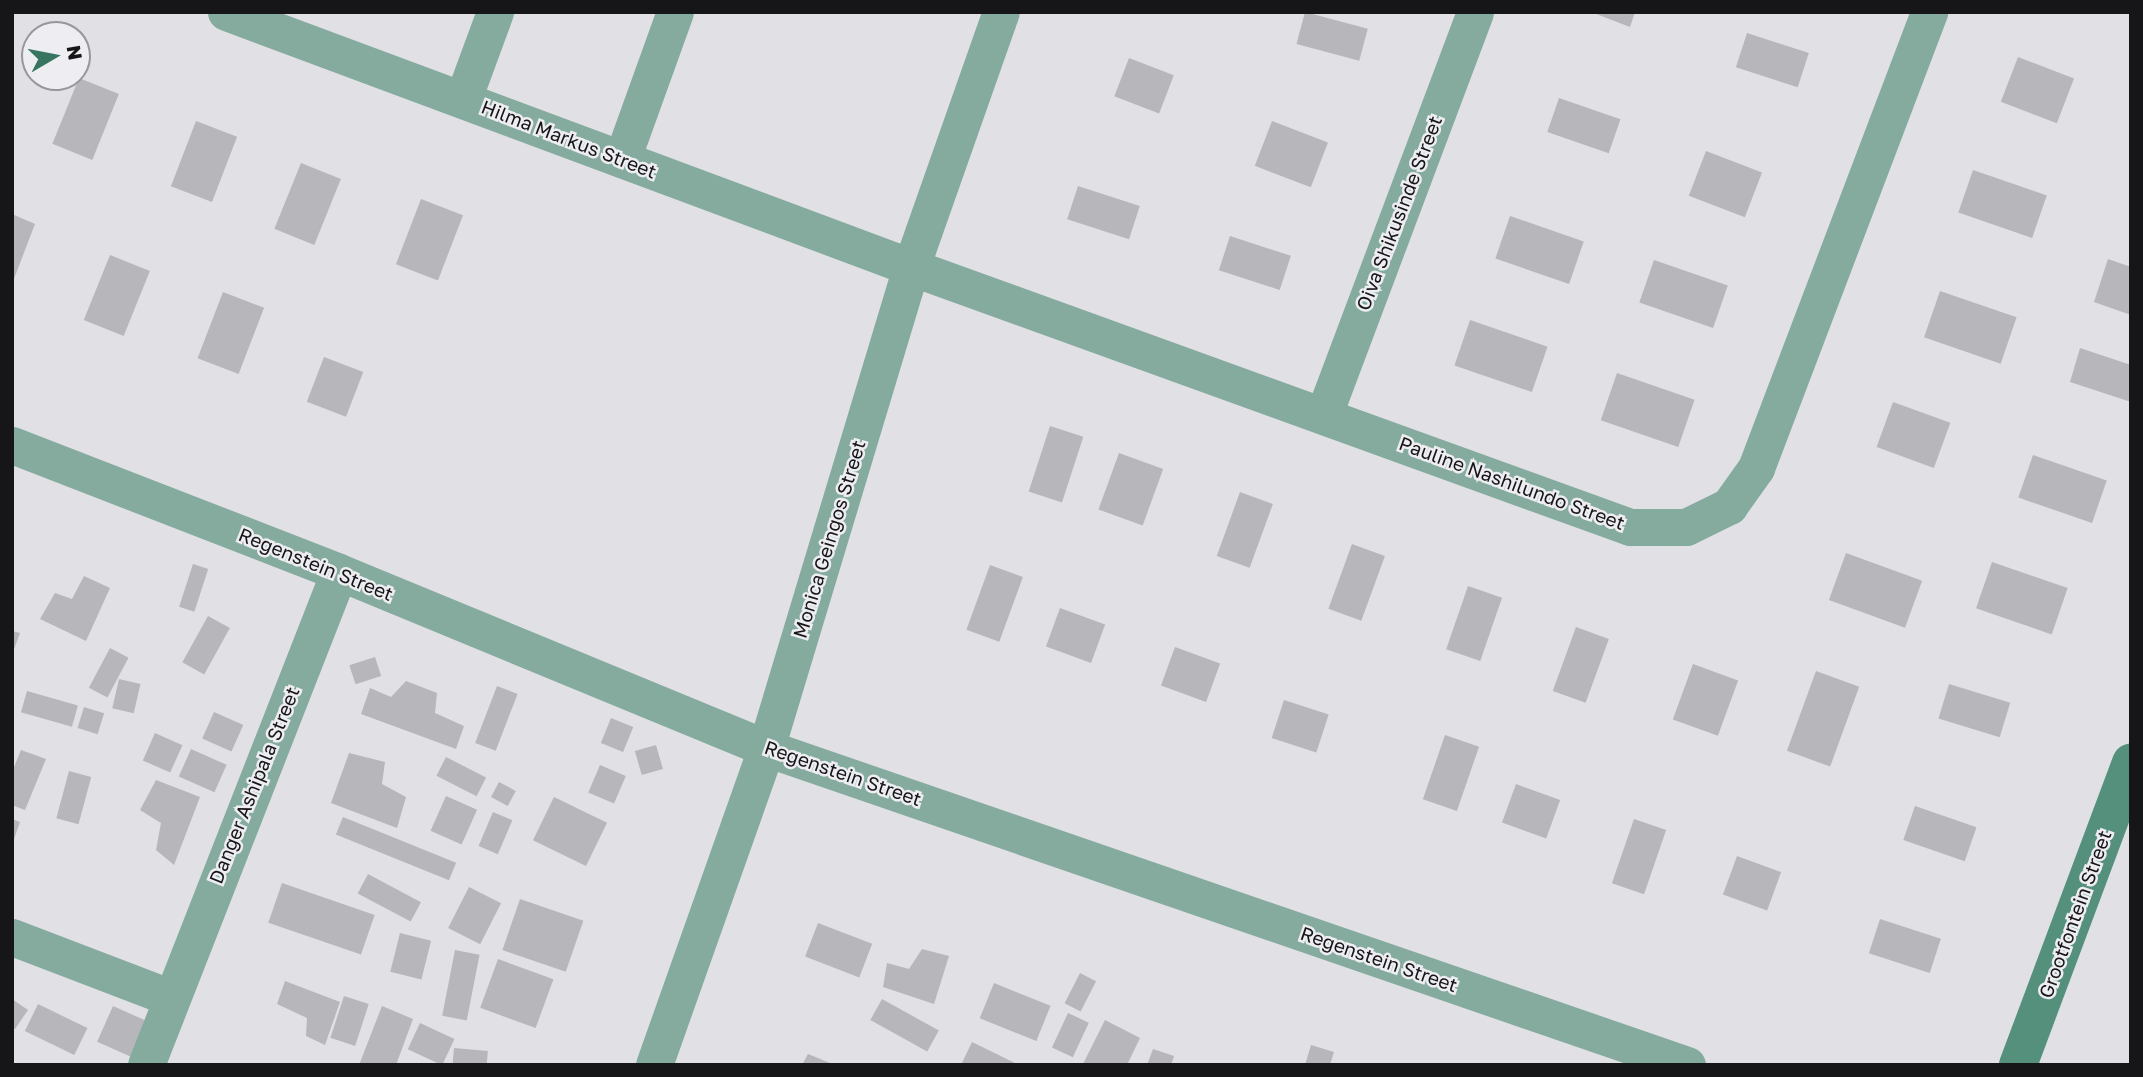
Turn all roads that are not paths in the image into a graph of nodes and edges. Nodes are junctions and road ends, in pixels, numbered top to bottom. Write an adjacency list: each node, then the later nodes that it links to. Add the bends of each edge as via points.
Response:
1 (226, 12): 7 (street, Hilma Markus Street)
2 (495, 12): 7 (street)
3 (675, 12): 8 (street)
4 (1001, 12): 9 (street, Monica Geingos Street)
5 (1475, 12): 10 (street, Oiva Shikusinde Street)
6 (1930, 12): 10 (street, Pauline Nashilundo Street, via 1756,468 1729,506 1686,527 1630,527)
7 (463, 99): 8 (street, Hilma Markus Street)
8 (622, 159): 9 (street, Hilma Markus Street)
9 (911, 267): 10 (street, Pauline Nashilundo Street); 13 (street, Monica Geingos Street)
10 (1324, 414)
11 (12, 445): 12 (street, Regenstein Street)
12 (339, 572): 13 (street, Regenstein Street); 16 (street, Danger Ashipala Street)
13 (766, 748): 18 (street, Monica Geingos Street); 19 (street, Regenstein Street)
14 (2131, 762): 20 (street, Grootfontein Street)
15 (12, 937): 16 (street)
16 (169, 997): 17 (street, Danger Ashipala Street)
17 (146, 1065)
18 (654, 1065)
19 (1687, 1065)
20 (2018, 1065)

